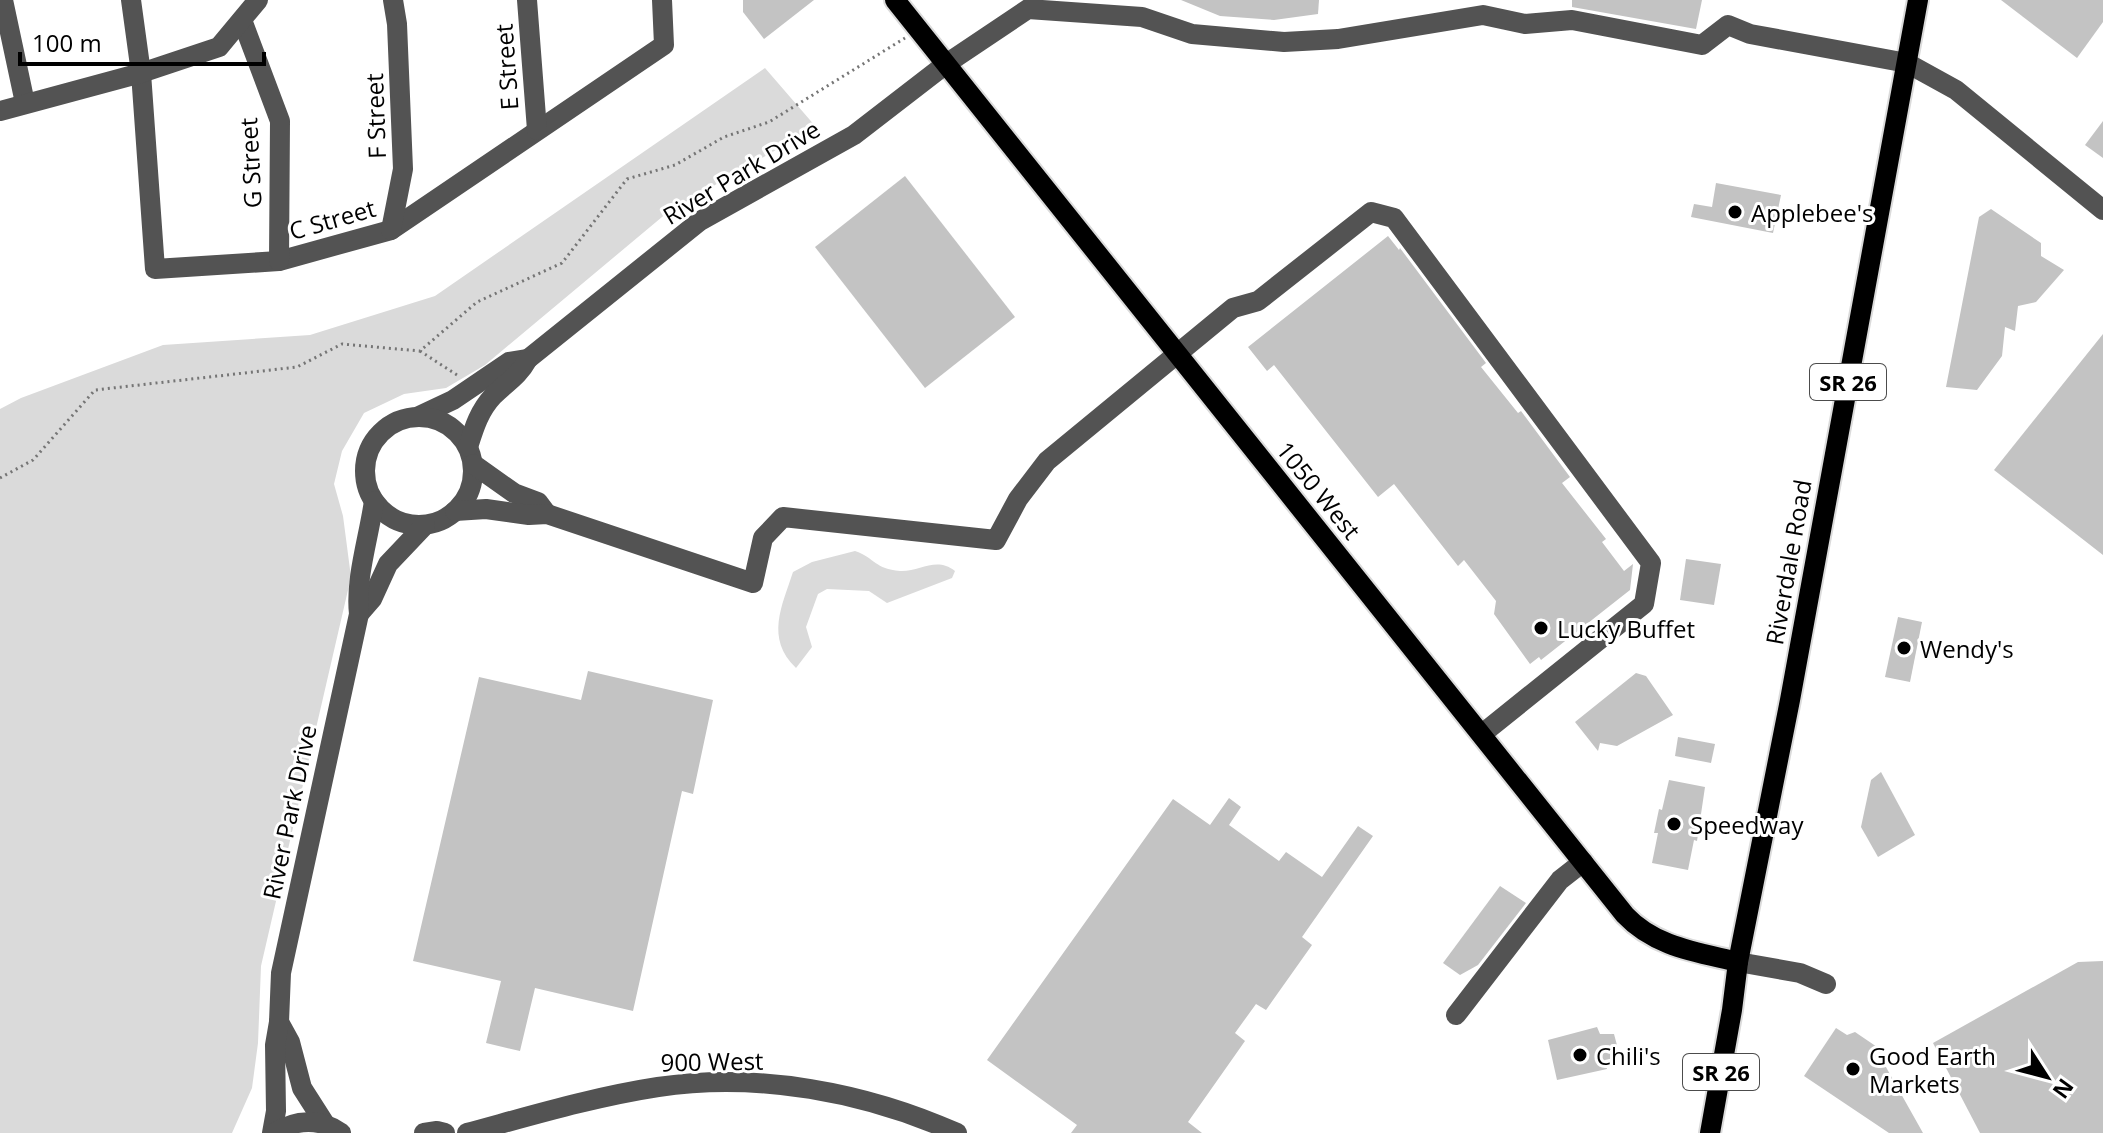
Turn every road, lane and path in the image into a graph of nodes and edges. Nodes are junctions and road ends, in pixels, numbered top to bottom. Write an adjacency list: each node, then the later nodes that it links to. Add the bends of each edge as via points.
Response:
1 (3, 0): 14 (street)
2 (131, 0): 13 (street)
3 (258, 0): 9 (street)
4 (393, 0): 18 (street, F Street, via 403,169)
5 (527, 0): 16 (street, E Street)
6 (662, 0): 16 (street, C Street, via 664,45)
7 (895, 0): 12 (main road, 1050 West)
8 (1918, 0): 11 (main road, Riverdale Road / SR 26)
9 (242, 20): 13 (street, via 219,47); 19 (street, G Street, via 280,121)
10 (890, 47): 20 (path, via 769,122 724,137 675,165 627,179 562,263 477,302)
11 (1907, 63): 12 (street, River Park Drive, via 1750,34 1728,25 1702,45 1572,20 1525,24 1483,15 1338,39 1284,42 1192,34 1142,17 1028,9); 17 (street, River Park Drive, via 1956,90); 34 (main road, Riverdale Road / SR 26)
12 (946, 64): 21 (main road, 1050 West); 22 (street, River Park Drive, via 854,135 700,221)
13 (141, 73): 14 (street); 19 (street, C Street, via 155,269)
14 (25, 103): 15 (street)
15 (0, 110)
16 (537, 130): 18 (street, C Street)
17 (2103, 210)
18 (391, 230): 19 (street, C Street)
19 (279, 261)
20 (420, 351): 23 (path); 26 (path, via 342,344 297,367 95,390 33,460)
21 (1177, 354): 29 (street, via 1047,461 996,540 783,517 763,538 753,583); 32 (main road, 1050 West); 32 (street, via 1233,308 1258,301 1371,212 1394,218 1651,563 1644,604)
22 (528, 359): 24 (street, River Park Drive, via 509,362); 25 (street, River Park Drive, via 476,419)
23 (460, 377)
24 (419, 416): 25 (street, via 434,418 460,434); 27 (street, via 388,427 372,446 365,469)
25 (470, 456): 28 (street, via 470,490); 29 (street, via 514,493 538,502)
26 (0, 478)
27 (374, 501): 30 (street, via 396,520); 31 (street, River Park Drive, via 356,593)
28 (455, 511): 29 (street); 30 (street)
29 (547, 514)
30 (425, 525): 31 (street, River Park Drive, via 388,564)
31 (359, 614): 37 (street, River Park Drive, via 281,973)
32 (1482, 734): 33 (main road, 1050 West)
33 (1583, 862): 34 (main road, 1050 West, via 1649,936); 36 (street, via 1560,880)
34 (1738, 962): 35 (street, via 1800,973); 44 (main road, Riverdale Road / SR 26)
35 (1826, 984)
36 (1456, 1015)
37 (279, 1022): 38 (street, River Park Drive, via 302,1088); 39 (street, River Park Drive)
38 (333, 1128): 39 (street, via 297,1122)
39 (273, 1133)
40 (424, 1133): 41 (street)
41 (445, 1133)
42 (467, 1133): 43 (street, 900 West, via 613,1095 727,1083 850,1097)
43 (957, 1133)
44 (1710, 1133)

